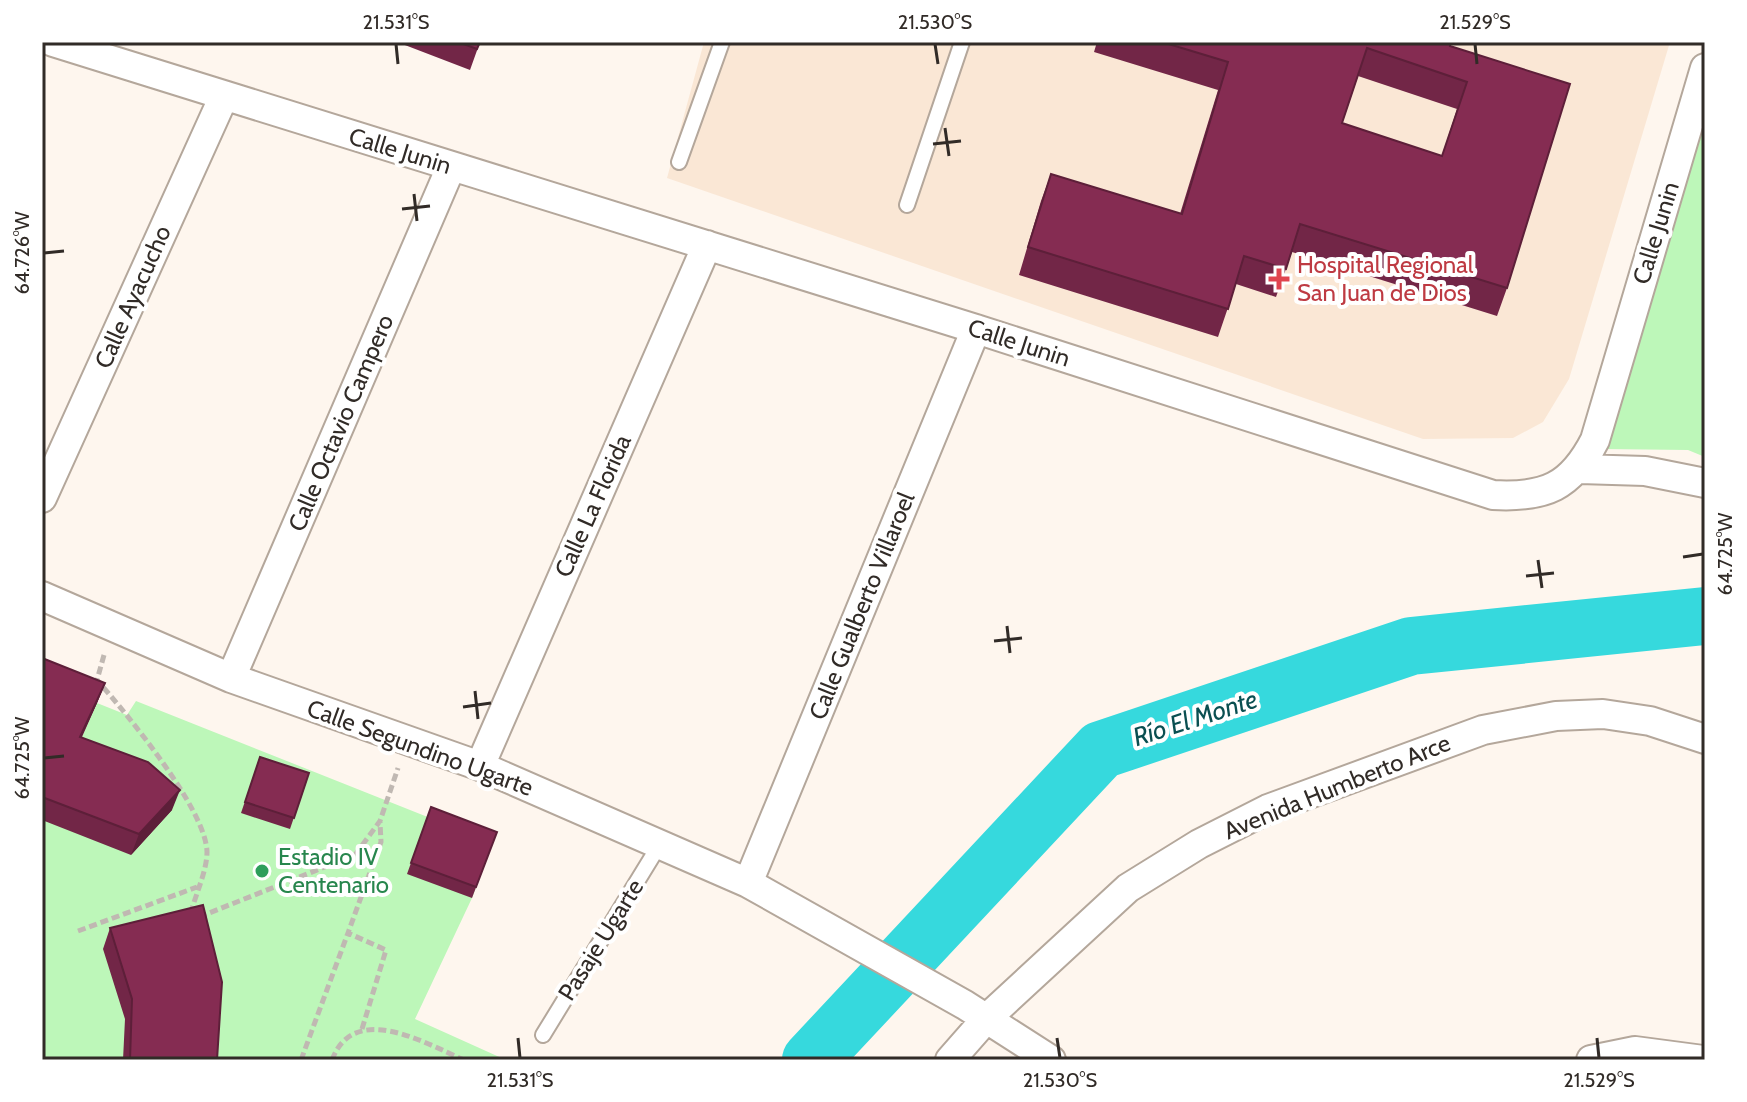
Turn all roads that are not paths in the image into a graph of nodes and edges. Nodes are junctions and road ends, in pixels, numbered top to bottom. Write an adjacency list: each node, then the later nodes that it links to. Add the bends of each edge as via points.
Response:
1 (53, 42): 5 (street, Calle Junin)
2 (722, 42): 6 (lane)
3 (962, 42): 8 (lane)
4 (1705, 68): 11 (street, Calle Junin, via 1595,440)
5 (224, 96): 7 (street, Calle Junin); 13 (street, Calle Ayacucho)
6 (679, 162)
7 (451, 167): 9 (street, Calle Junin); 15 (street, Calle Octavio Campero)
8 (907, 205)
9 (707, 245): 10 (street, Calle Junin); 17 (street, Calle La Florida)
10 (976, 329): 11 (street, Calle Junin, via 1493,495 1549,489); 19 (street, Calle Gualberto Villaroel)
11 (1580, 469): 12 (street, via 1645,471)
12 (1705, 483)
13 (42, 498)
14 (42, 596): 15 (street, Calle Segundino Ugarte)
15 (231, 678): 17 (street, Calle Segundino Ugarte)
16 (1705, 739): 20 (street, Avenida Humberto Arce, via 1603,714 1556,716 1483,730 1268,809 1128,888)
17 (480, 766): 18 (street, Calle Segundino Ugarte)
18 (660, 844): 19 (street, Calle Segundino Ugarte); 21 (lane, Pasaje Ugarte)
19 (748, 883): 20 (street, Calle Segundino Ugarte)
20 (976, 1012): 22 (street, Avenida Humberto Arce); 23 (street, Calle Segundino Ugarte)
21 (543, 1035)
22 (950, 1060)
23 (1051, 1060)
24 (1591, 1060): 25 (street, via 1635,1051)
25 (1703, 1060)

